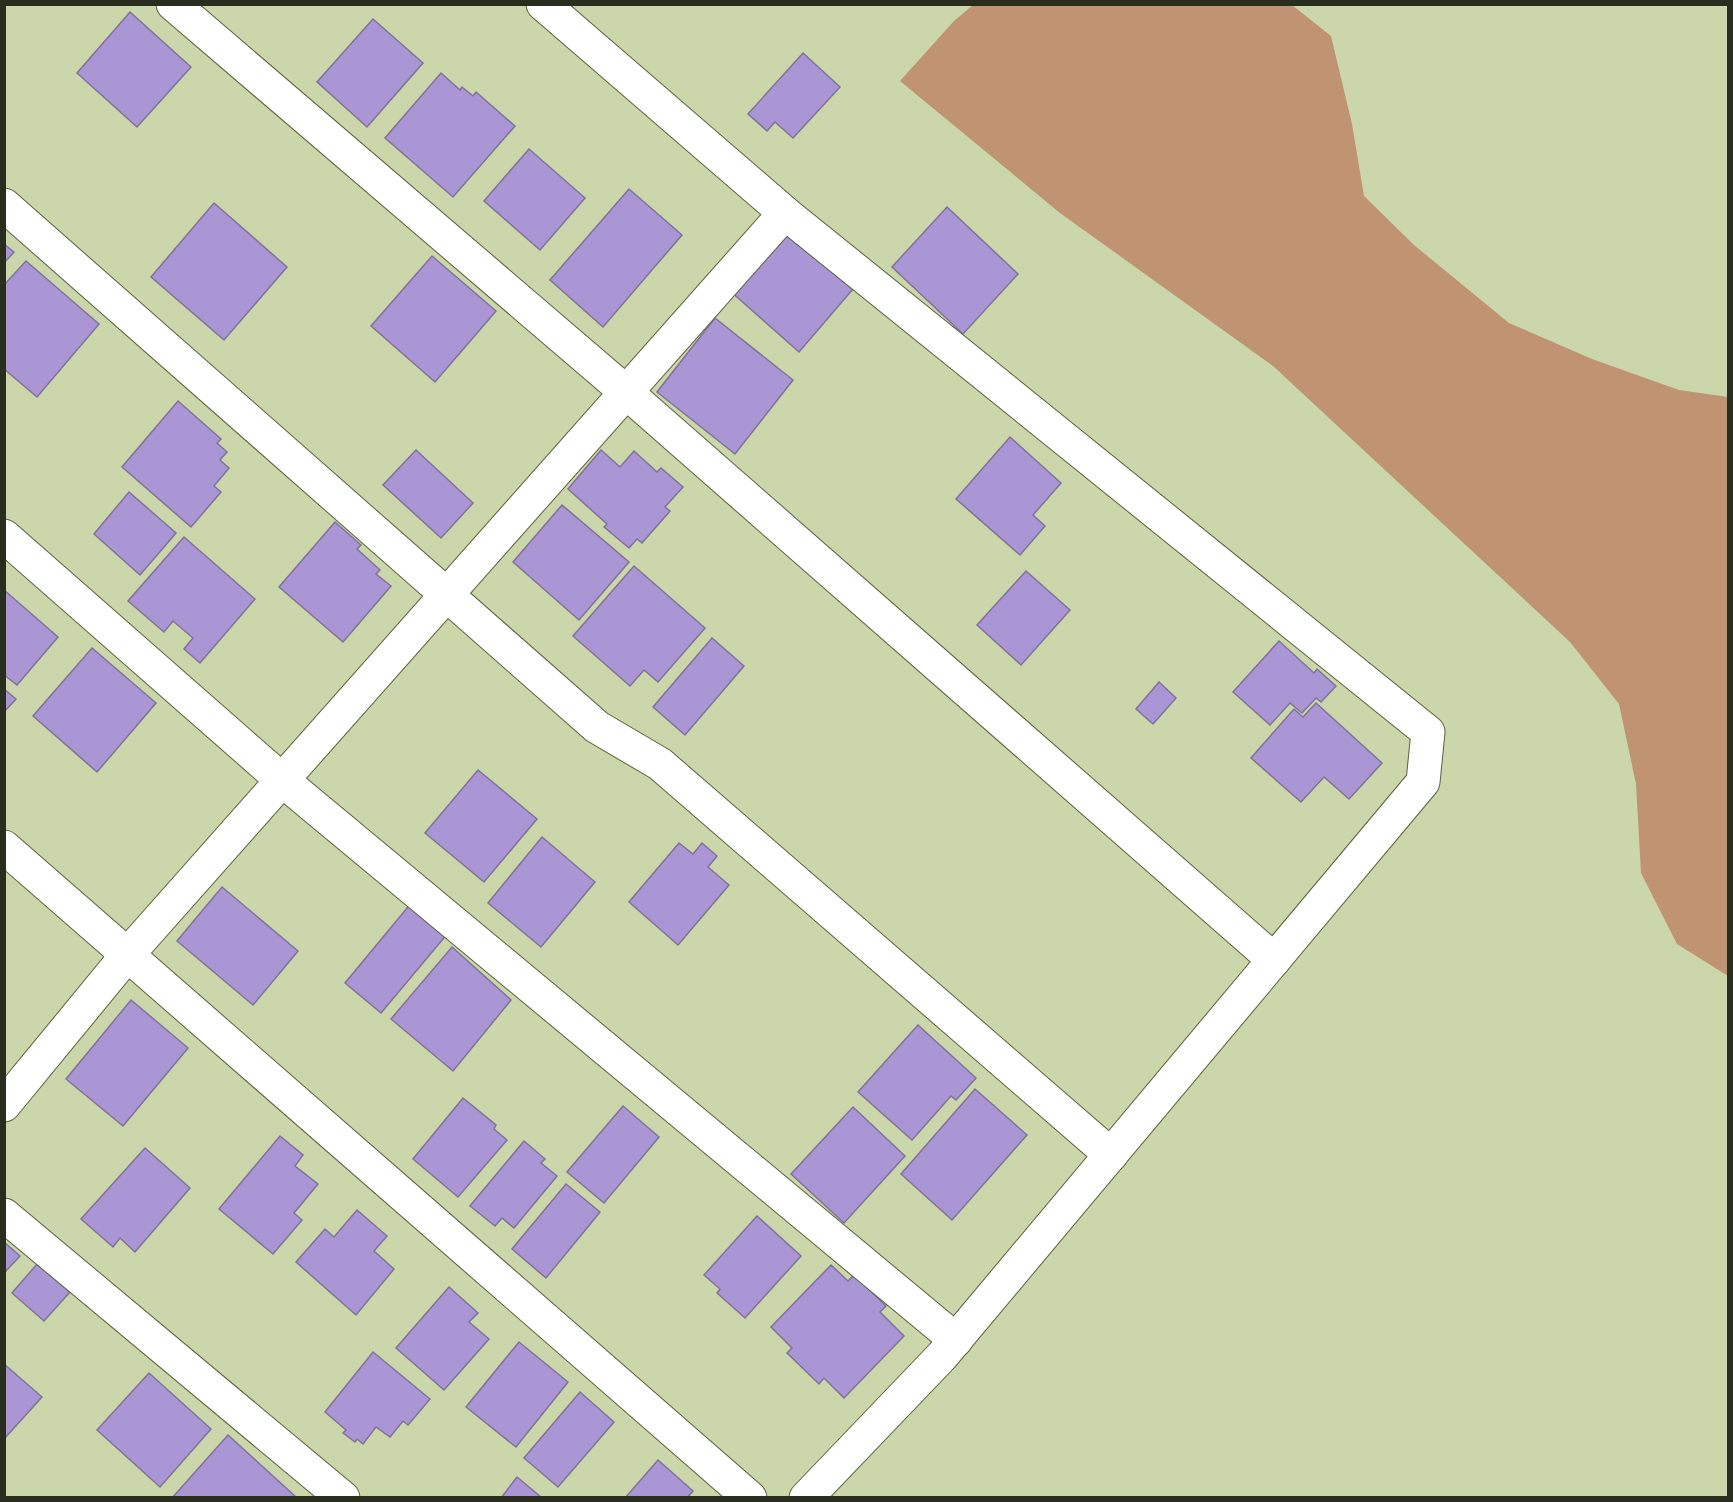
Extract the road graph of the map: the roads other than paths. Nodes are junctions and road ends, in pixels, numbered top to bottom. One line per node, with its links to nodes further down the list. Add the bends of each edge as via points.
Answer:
1 (173, 4): 5 (street)
2 (543, 4): 4 (street)
3 (4, 205): 7 (street)
4 (785, 213): 5 (street); 11 (street, via 1428,732 1423,782)
5 (626, 392): 7 (street); 11 (street)
6 (4, 536): 8 (street)
7 (446, 596): 8 (street); 13 (street, via 597,727 660,764)
8 (282, 780): 10 (street); 15 (street)
9 (4, 847): 10 (street)
10 (128, 954): 12 (street); 17 (street)
11 (1274, 960): 13 (street)
12 (4, 1105)
13 (1111, 1155): 15 (street)
14 (4, 1215): 16 (street)
15 (956, 1340): 18 (street)
16 (343, 1497)
17 (750, 1497)
18 (806, 1497)

